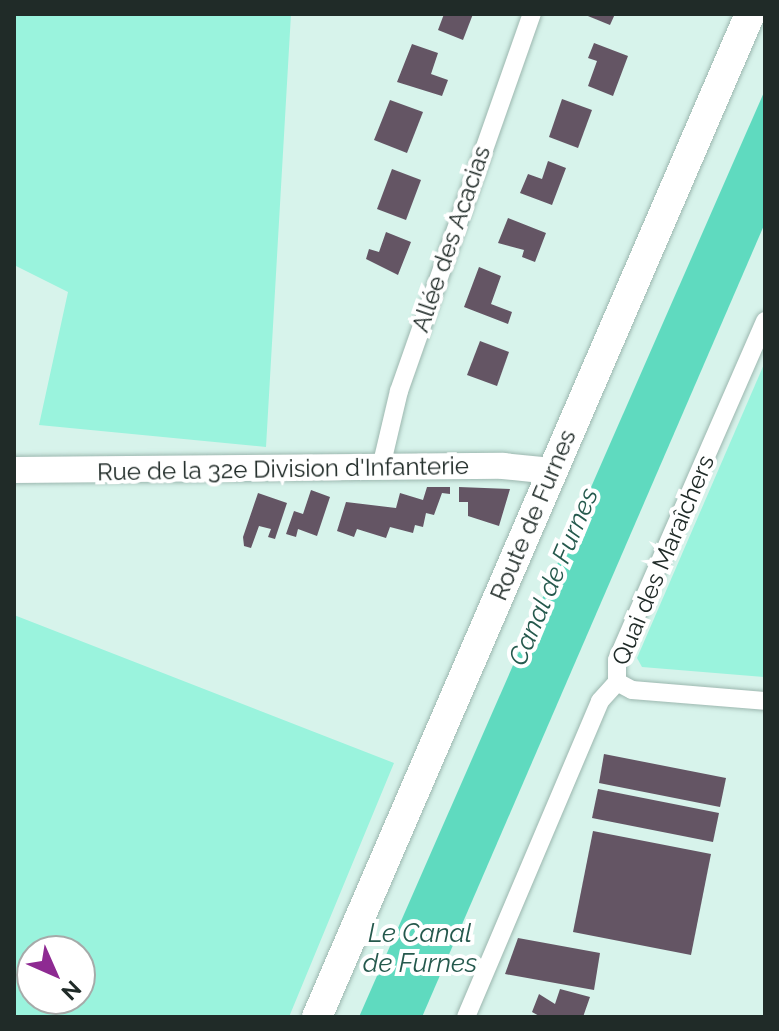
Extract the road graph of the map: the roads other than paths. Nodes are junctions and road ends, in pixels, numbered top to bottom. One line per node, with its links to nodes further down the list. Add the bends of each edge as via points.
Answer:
1 (532, 14): 4 (street, Allée des Acacias, via 399,391)
2 (750, 14): 6 (main road, Route de Furnes)
3 (765, 321): 7 (street, Quai des Maraîchers, via 617,660)
4 (381, 467): 5 (main road, Rue de la 32e Division d'Infanterie); 6 (main road, Rue de la 32e Division d'Infanterie, via 522,466)
5 (14, 470)
6 (552, 471): 9 (main road, Route de Furnes)
7 (617, 682): 8 (street, via 632,690); 10 (street, Quai des Maraîchers, via 600,701)
8 (765, 701)
9 (317, 1017)
10 (466, 1017)

